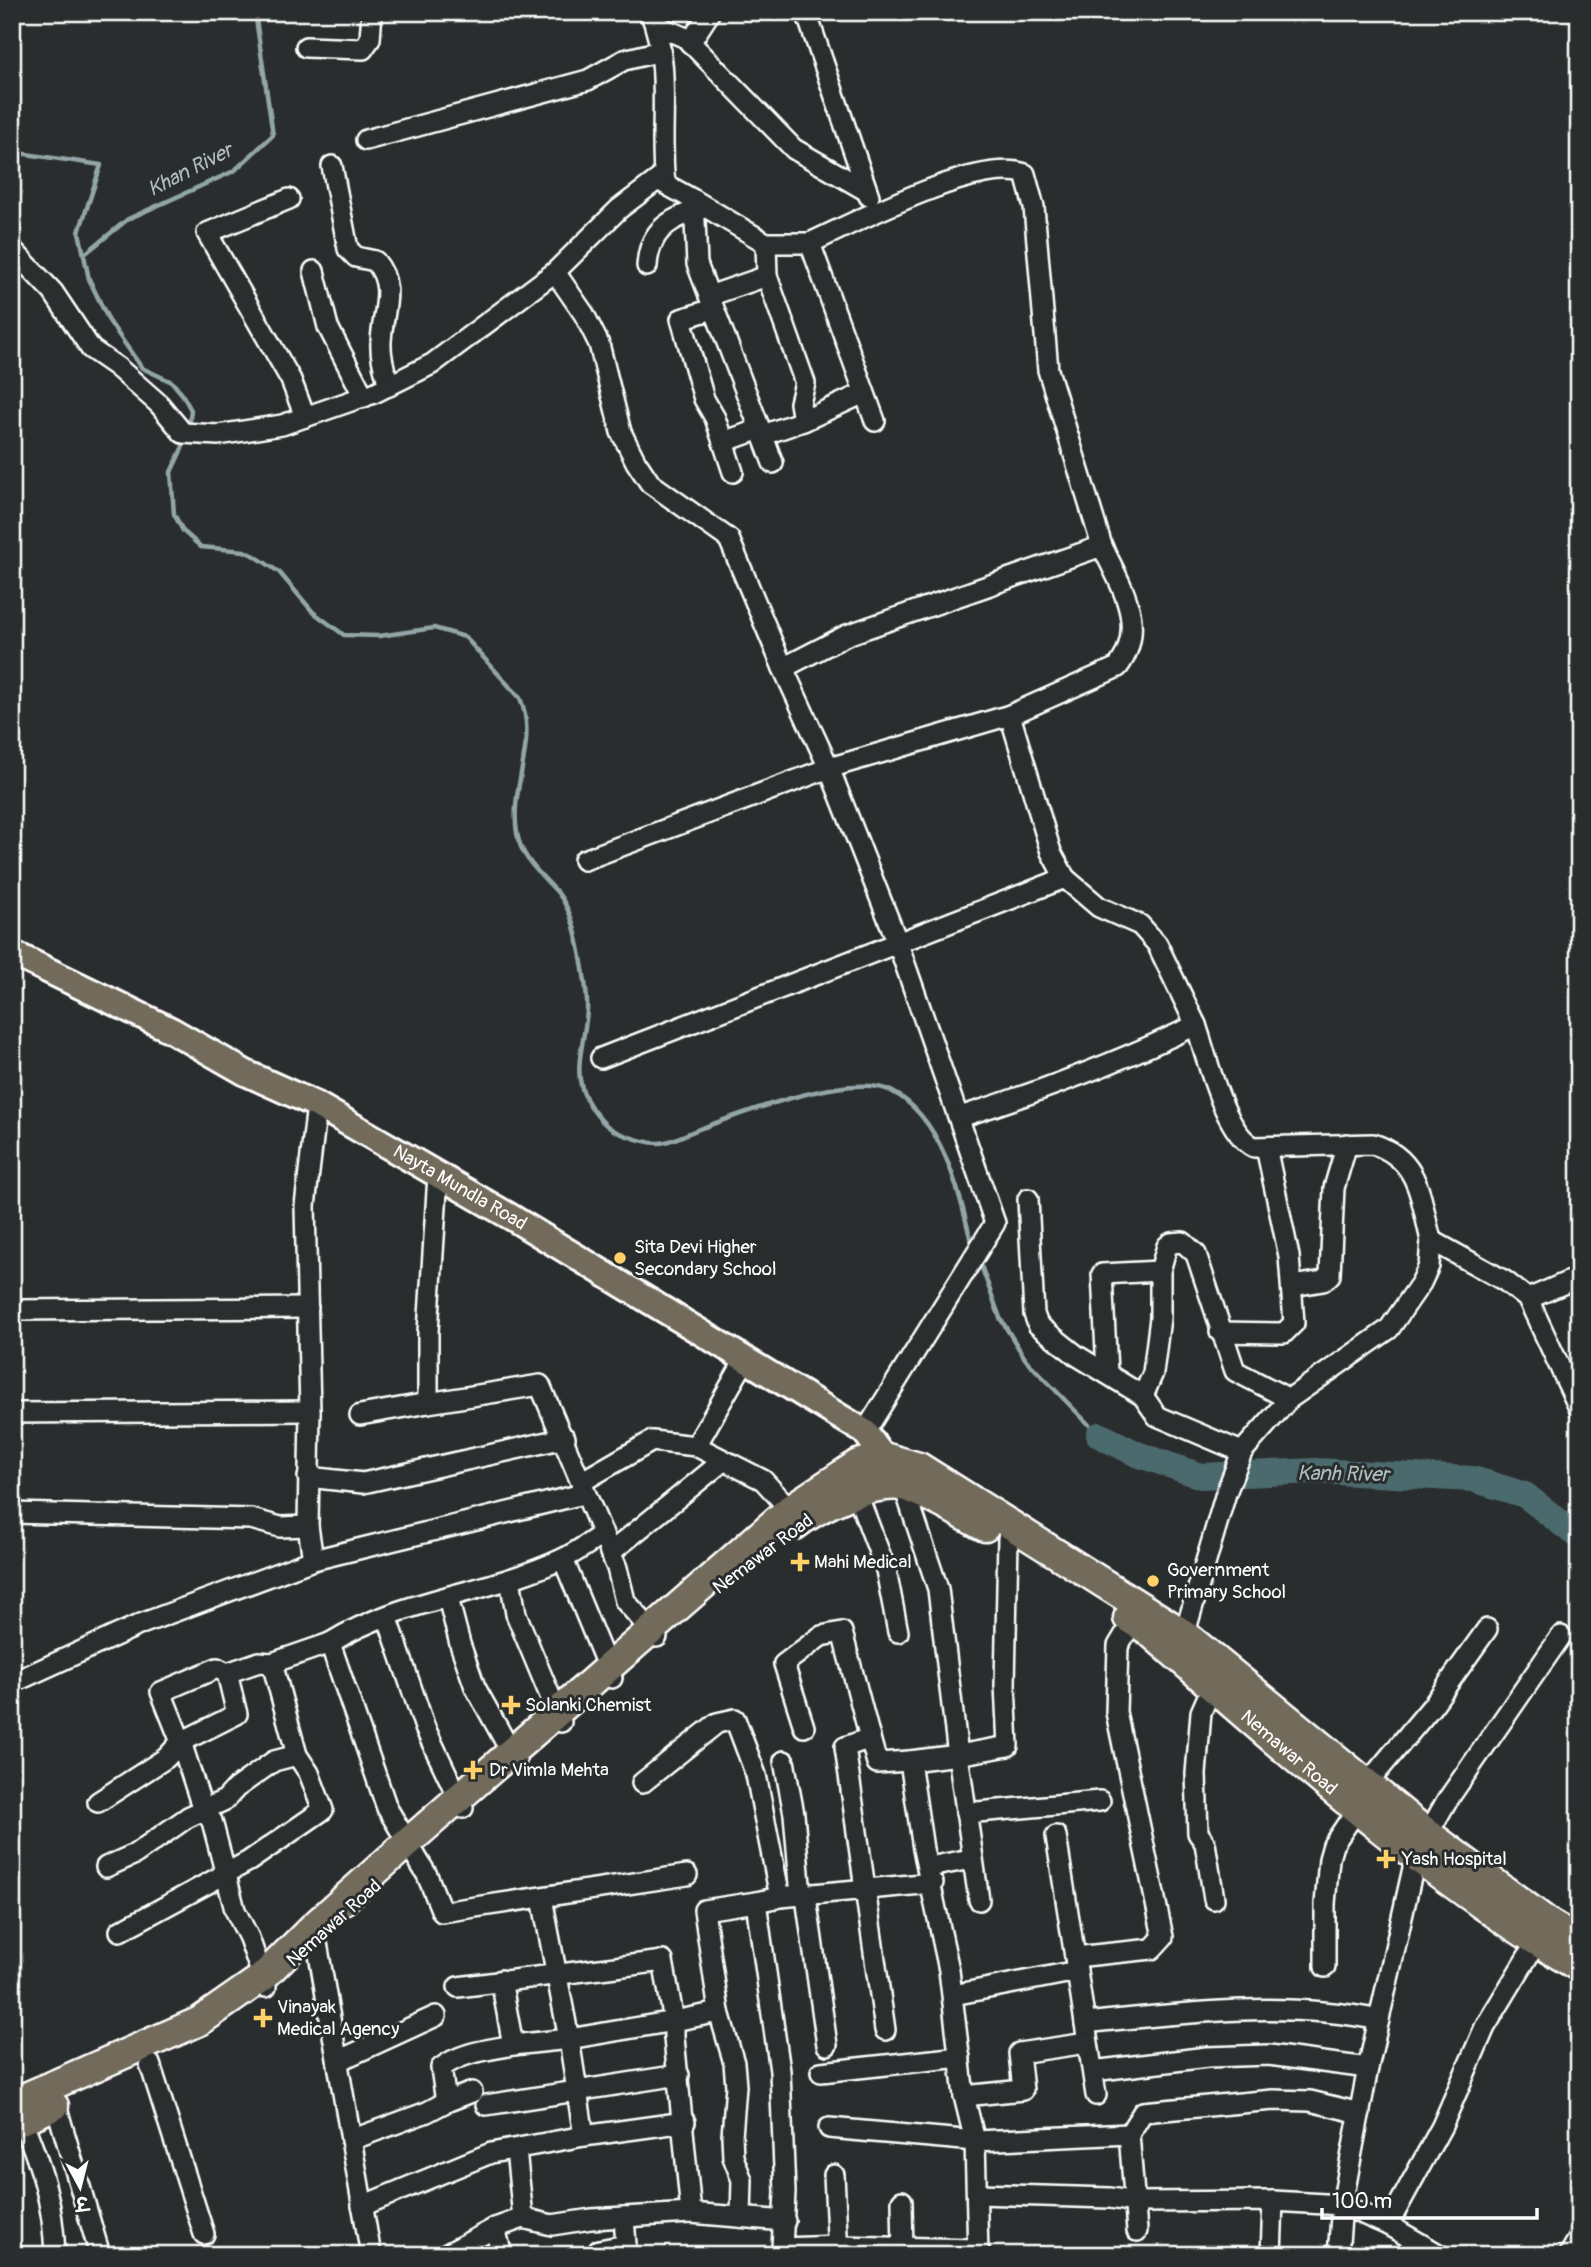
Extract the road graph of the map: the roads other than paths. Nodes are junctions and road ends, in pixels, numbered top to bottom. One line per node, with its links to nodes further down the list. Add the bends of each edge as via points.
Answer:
1 (372, 12): 6 (street, via 369,40 363,49)
2 (710, 12): 5 (street)
3 (806, 12): 11 (street)
4 (653, 19): 5 (street); 7 (street)
5 (690, 43): 11 (street, via 794,149)
6 (306, 47)
7 (661, 51): 8 (street, via 624,60 588,80); 10 (street, via 665,71)
8 (366, 141)
9 (332, 166): 23 (street, via 348,249 356,257 375,261 383,270 388,299 381,342)
10 (664, 175): 13 (street, via 665,184); 20 (street, via 619,209)
11 (867, 191): 14 (street)
12 (289, 199): 26 (street, via 207,233 291,380)
13 (694, 206): 15 (street); 18 (street, via 658,230 648,251); 22 (street, via 697,264)
14 (879, 212): 16 (street); 33 (street, via 948,183 1011,169 1024,174 1034,207 1048,370)
15 (766, 243): 16 (street); 21 (street)
16 (810, 243): 24 (street)
17 (12, 250): 26 (street, via 53,292 92,349 188,433 218,435)
18 (648, 266)
19 (314, 271): 25 (street, via 328,327)
20 (555, 272): 23 (street, via 432,364); 34 (street, via 599,344 621,432 636,462 650,483 729,539)
21 (767, 275): 22 (street); 27 (street, via 805,383 800,403)
22 (711, 302): 29 (street); 30 (street, via 681,319)
23 (389, 386): 25 (street)
24 (864, 393): 27 (street); 28 (street)
25 (364, 397): 26 (street)
26 (305, 417)
27 (803, 421): 29 (street)
28 (875, 421)
29 (761, 432): 30 (street); 31 (street)
30 (723, 442): 32 (street)
31 (773, 463)
32 (733, 472)
33 (1102, 546): 34 (street, via 847,635); 35 (street, via 1131,610 1129,652 1118,667)
34 (783, 668): 36 (street)
35 (1010, 715): 36 (street); 38 (street, via 1051,852)
36 (830, 768): 37 (street); 39 (street)
37 (584, 860)
38 (1065, 878): 39 (street); 41 (street, via 1099,907 1139,925 1157,944)
39 (897, 941): 42 (street); 44 (street)
40 (12, 953): 43 (main road, Nayta Mundla Road, via 171,1030 246,1073)
41 (1196, 1025): 44 (street, via 1129,1058); 46 (street, via 1232,1126 1242,1142)
42 (601, 1058)
43 (317, 1104): 47 (main road, Nayta Mundla Road); 54 (street, via 305,1206)
44 (960, 1117): 66 (street, via 995,1223)
45 (1347, 1144): 46 (street); 49 (street, via 1389,1149 1408,1164); 52 (street, via 1334,1188 1330,1275 1323,1281)
46 (1266, 1147): 52 (street)
47 (438, 1175): 57 (main road, Nayta Mundla Road); 61 (street, via 428,1332)
48 (1028, 1199): 58 (street, via 1038,1325)
49 (1430, 1254): 53 (street); 60 (street, via 1421,1283 1389,1329)
50 (1160, 1270): 56 (street, via 1167,1246 1191,1245); 58 (street, via 1102,1274); 59 (street, via 1153,1373)
51 (1579, 1277): 53 (street)
52 (1293, 1286): 56 (street, via 1291,1330)
53 (1522, 1294): 62 (street)
54 (308, 1308): 55 (street); 63 (street)
55 (12, 1310)
56 (1220, 1332): 60 (street, via 1235,1371)
57 (745, 1360): 66 (main road, Nayta Mundla Road); 68 (street)
58 (1107, 1372): 59 (street)
59 (1143, 1396): 69 (street, via 1157,1416)
60 (1289, 1399): 69 (street)
61 (429, 1403): 65 (street); 67 (street, via 540,1385)
62 (1579, 1408)
63 (310, 1411): 64 (street); 72 (street)
64 (12, 1413)
65 (360, 1415)
66 (865, 1432): 70 (main road, Nayta Mundla Road)
67 (565, 1438): 72 (street, via 363,1483); 74 (street)
68 (696, 1446): 71 (street); 74 (street, via 652,1441)
69 (1242, 1452): 93 (street)
70 (884, 1457): 73 (main road, Nayta Mundla Road); 77 (highway, Nemawar Road, via 858,1464); 93 (highway, via 919,1467)
71 (723, 1461): 77 (street, via 763,1480); 81 (street)
72 (308, 1477): 78 (street)
73 (904, 1486): 75 (highway, Nemawar Road, via 882,1486); 80 (highway, Nemawar Road); 104 (street, via 938,1589)
74 (582, 1488): 79 (street); 83 (street)
75 (857, 1494): 77 (highway, Nemawar Road); 89 (street, via 886,1570)
76 (12, 1513): 78 (street, via 251,1519 280,1527)
77 (795, 1515): 90 (highway, Nemawar Road)
78 (308, 1526): 83 (street)
79 (603, 1534): 81 (street); 82 (street)
80 (1007, 1538): 87 (highway, Nemawar Road); 104 (street, via 1008,1746)
81 (610, 1553): 90 (street, via 625,1601)
82 (563, 1559): 84 (street); 96 (street)
83 (313, 1560): 97 (street, via 141,1624)
84 (510, 1579): 85 (street); 99 (street, via 516,1614)
85 (449, 1598): 86 (street); 105 (street, via 475,1687)
86 (387, 1616): 92 (street, via 360,1624); 112 (street, via 425,1728)
87 (1133, 1621): 93 (highway, Nemawar Road); 135 (street, via 1118,1646 1116,1712 1163,1937 1152,1949)
88 (1487, 1629): 109 (street, via 1433,1705)
89 (898, 1632)
90 (655, 1634): 96 (highway, Nemawar Road)
91 (1561, 1636): 117 (street)
92 (330, 1643): 94 (street); 118 (street, via 387,1808)
93 (1181, 1645): 98 (highway, Nemawar Road); 109 (highway)
94 (272, 1663): 95 (street, via 259,1662); 103 (street)
95 (227, 1673): 102 (street, via 237,1714); 102 (street, via 217,1668 161,1692)
96 (610, 1673): 99 (highway, Nemawar Road)
97 (12, 1683)
98 (1212, 1687): 114 (highway, Nemawar Road); 128 (street, via 1201,1712 1196,1774 1198,1833 1205,1843)
99 (560, 1719): 105 (highway, Nemawar Road)
100 (804, 1727): 101 (street, via 783,1664 821,1636 842,1632)
101 (870, 1738): 107 (street, via 877,1763); 124 (street, via 845,1746)
102 (181, 1742): 111 (street, via 166,1758); 113 (street)
103 (297, 1755): 113 (street, via 274,1761 225,1800); 121 (street, via 323,1810 249,1861)
104 (958, 1755): 107 (street); 115 (street)
105 (514, 1757): 112 (highway, Nemawar Road)
106 (784, 1760): 125 (street)
107 (910, 1761): 123 (street)
108 (642, 1783): 126 (street, via 717,1723 736,1719 756,1775)
109 (1367, 1784): 114 (street); 117 (highway)
110 (1100, 1801): 115 (street)
111 (98, 1802)
112 (461, 1804): 118 (highway, Nemawar Road)
113 (203, 1810): 120 (street); 121 (street, via 212,1821)
114 (1356, 1811): 117 (highway, Nemawar Road); 136 (street, via 1329,1859)
115 (965, 1813): 119 (street)
116 (1056, 1836): 135 (street)
117 (1422, 1844): 132 (highway, Nemawar Road, via 1452,1885); 145 (street)
118 (409, 1848): 127 (street, via 427,1875 442,1912); 133 (highway, Nemawar Road); 140 (highway, Nemawar Road, via 313,1927)
119 (971, 1859): 123 (street); 129 (street)
120 (106, 1867)
121 (226, 1871): 131 (street); 140 (street, via 235,1910)
122 (687, 1875): 127 (street)
123 (931, 1875): 124 (street); 142 (street)
124 (866, 1891): 125 (street); 148 (street)
125 (803, 1896): 126 (street); 152 (street)
126 (779, 1897): 130 (street)
127 (542, 1898): 138 (street)
128 (1214, 1899)
129 (979, 1900)
130 (756, 1902): 143 (street, via 704,1910); 185 (street, via 779,2071)
131 (120, 1931)
132 (1542, 1933): 134 (highway); 137 (highway, Nemawar Road); 186 (street, via 1485,2027 1442,2126)
133 (316, 1937): 140 (highway, Nemawar Road); 154 (street)
134 (1579, 1941)
135 (1076, 1964): 142 (street); 147 (street)
136 (1325, 1967)
137 (1579, 1967)
138 (556, 1975): 139 (street); 146 (street, via 663,1961); 149 (street)
139 (501, 1980): 141 (street); 151 (street)
140 (265, 1983): 155 (highway, Nemawar Road); 166 (highway, Nemawar Road)
141 (458, 1987)
142 (953, 1995): 153 (street)
143 (719, 2012): 146 (street); 183 (street, via 734,2063 732,2136 733,2157 742,2180)
144 (436, 2016): 154 (street)
145 (1379, 2020): 147 (street, via 1347,2013 1203,2011); 156 (street)
146 (674, 2021): 149 (street); 159 (street)
147 (1085, 2023): 150 (street)
148 (885, 2030)
149 (569, 2039): 151 (street); 160 (street)
150 (1087, 2043): 157 (street); 162 (street, via 1019,2053 1023,2090)
151 (513, 2045): 163 (street, via 466,2054 441,2068)
152 (827, 2045)
153 (960, 2057): 158 (street); 162 (street)
154 (338, 2061): 171 (street)
155 (150, 2064): 164 (highway, Nemawar Road); 189 (street)
156 (1368, 2068): 157 (street, via 1269,2055 1208,2057); 165 (street)
157 (1093, 2071): 161 (street)
158 (821, 2072)
159 (680, 2075): 160 (street); 167 (street)
160 (577, 2089): 163 (street); 170 (street)
161 (1096, 2095)
162 (964, 2096): 172 (street)
163 (446, 2102): 171 (street)
164 (56, 2105): 166 (highway, Nemawar Road); 195 (street)
165 (1360, 2113): 169 (street, via 1310,2101 1246,2102 1143,2112); 179 (street)
166 (16, 2116): 194 (street, via 43,2171 52,2207)
167 (685, 2122): 170 (street); 181 (street)
168 (829, 2128): 172 (street)
169 (1129, 2134): 172 (street); 178 (street)
170 (584, 2136): 173 (street)
171 (351, 2140): 180 (street)
172 (975, 2141): 175 (street)
173 (516, 2150): 180 (street, via 491,2153); 184 (street)
174 (835, 2175): 191 (street)
175 (978, 2194): 178 (street); 193 (street)
176 (902, 2201): 192 (street)
177 (1273, 2201): 178 (street); 179 (street); 200 (street)
178 (1136, 2202): 188 (street)
179 (1342, 2204): 186 (street); 201 (street)
180 (362, 2206): 196 (street)
181 (691, 2213): 182 (street); 183 (street)
182 (624, 2217): 184 (street, via 552,2225); 199 (street, via 626,2245 599,2250)
183 (741, 2217): 185 (street)
184 (523, 2218): 187 (street)
185 (785, 2221): 191 (street, via 782,2248)
186 (1388, 2225): 202 (street)
187 (495, 2228): 197 (street); 198 (street)
188 (1137, 2231)
189 (204, 2234)
190 (1579, 2238): 203 (street)
191 (838, 2250): 192 (street)
192 (903, 2251): 193 (street)
193 (979, 2253)
194 (55, 2255)
195 (100, 2255)
196 (371, 2255)
197 (444, 2255)
198 (502, 2255)
199 (599, 2255)
200 (1271, 2255)
201 (1338, 2255)
202 (1440, 2255)
203 (1569, 2255)

